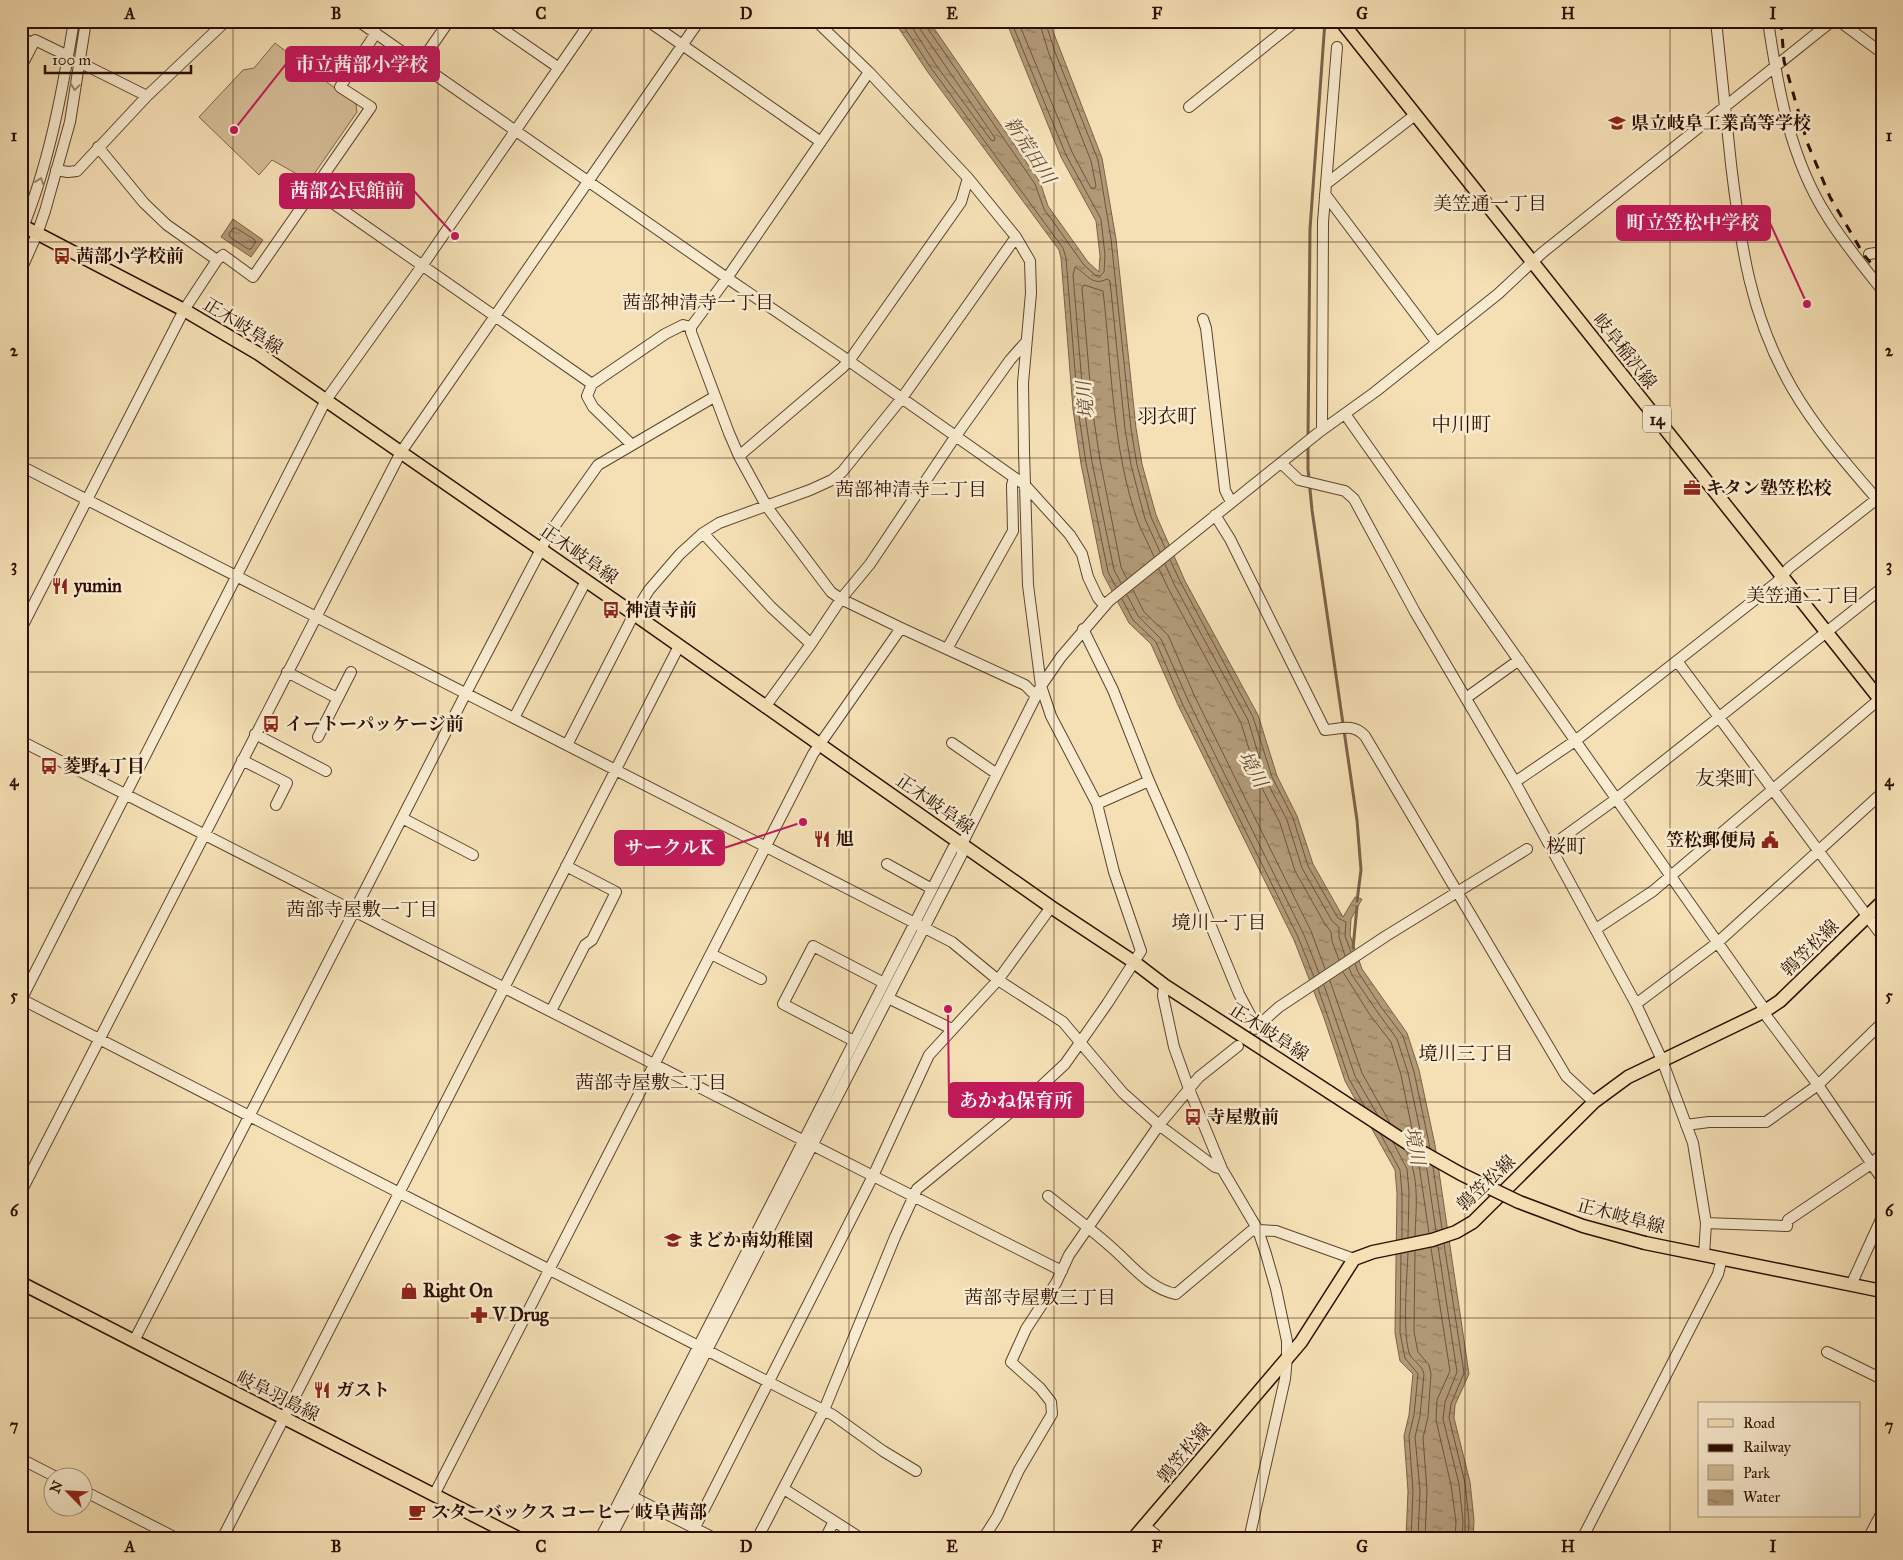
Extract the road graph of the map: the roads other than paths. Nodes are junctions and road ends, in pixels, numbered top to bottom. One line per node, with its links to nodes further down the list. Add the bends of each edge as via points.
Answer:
1 (74, 21): 23 (street)
2 (86, 21): 24 (street)
3 (226, 21): 30 (street)
4 (358, 21): 17 (street)
5 (449, 21): 25 (street)
6 (491, 21): 27 (street)
7 (591, 21): 27 (street)
8 (648, 21): 20 (street)
9 (699, 21): 20 (street)
10 (816, 21): 29 (street)
11 (1296, 21): 31 (street)
12 (1342, 21): 33 (main road, 岐阜稲沢線 / 14)
13 (1716, 21): 32 (street)
14 (1768, 21): 28 (street)
15 (1832, 21): 28 (street)
16 (1839, 21): 22 (street)
17 (376, 33): 25 (street); 41 (street, via 340,87 371,107)
18 (21, 37): 19 (street)
19 (33, 44): 23 (street, via 35,40); 26 (street)
20 (682, 45): 35 (street); 39 (street)
21 (1337, 47): 40 (street)
22 (1882, 53)
23 (68, 56): 42 (street, one-way to 23, via 46,162)
24 (79, 62): 30 (street); 37 (street, one-way to 37, via 70,122)
25 (420, 62): 34 (street)
26 (21, 67)
27 (559, 68): 34 (street)
28 (1775, 68): 32 (street); 52 (street, via 1783,112 1819,203)
29 (869, 72): 35 (street); 38 (street)
30 (147, 96): 36 (street)
31 (1189, 106)
32 (1725, 108): 48 (street); 77 (street, via 1746,273 1762,324 1792,389 1824,437)
33 (1415, 115): 40 (street); 48 (main road, 岐阜稲沢線 / 14)
34 (515, 130): 39 (street); 49 (street)
35 (821, 142): 51 (street)
36 (98, 147): 37 (street, via 78,170); 47 (street, via 144,203 167,225)
37 (56, 170): 43 (street)
38 (968, 178): 44 (street); 59 (street, via 961,202)
39 (589, 182): 51 (street); 54 (street)
40 (1325, 189): 58 (street); 67 (street)
41 (314, 190): 47 (street, via 254,277 223,255); 49 (street)
42 (22, 228): 43 (main road, 正木岐阜線)
43 (37, 234): 50 (street); 53 (main road, 正木岐阜線)
44 (1016, 237): 57 (street, via 1030,261 1032,278); 64 (street)
45 (1882, 252): 46 (street)
46 (1869, 254)
47 (218, 260): 53 (street)
48 (1532, 262): 58 (street); 84 (main road, 岐阜稲沢線 / 14)
49 (422, 266): 54 (street); 65 (street)
50 (21, 270)
51 (727, 278): 56 (street); 59 (street)
52 (1882, 290)
53 (184, 310): 65 (main road, 正木岐阜線, via 259,354); 76 (street)
54 (494, 317): 62 (street); 70 (street)
55 (1203, 319): 78 (street, via 1225,490)
56 (691, 327): 62 (street, via 683,325 665,334); 63 (street)
57 (1025, 343): 60 (street); 61 (street)
58 (1437, 343): 66 (street)
59 (849, 360): 64 (street); 71 (street)
60 (1010, 360): 61 (street); 68 (street)
61 (1022, 383): 75 (street)
62 (592, 384): 69 (street, via 587,396 593,407)
63 (714, 397): 69 (street); 71 (street)
64 (902, 398): 68 (street); 79 (street, via 842,472 832,480)
65 (326, 400): 70 (main road, 正木岐阜線); 83 (street)
66 (1345, 414): 67 (street); 98 (street)
67 (1320, 431): 72 (street)
68 (955, 437): 74 (street); 87 (street, via 870,564)
69 (632, 446): 82 (street, via 598,466)
70 (401, 452): 82 (main road, 正木岐阜線); 90 (street)
71 (739, 456): 79 (street)
72 (1281, 463): 78 (street); 105 (street, via 1299,480 1345,492 1354,499)
73 (21, 466): 76 (street)
74 (1014, 478): 75 (street); 97 (street, via 1013,531)
75 (1025, 486): 88 (street, via 1070,535 1082,554 1098,598); 102 (street, via 1028,586)
76 (88, 500): 83 (street); 92 (street)
77 (1880, 500): 84 (street)
78 (1231, 502): 80 (street)
79 (766, 507): 81 (street, via 719,524); 87 (street, via 831,592)
80 (1215, 516): 88 (street); 141 (street, via 1325,730 1359,729 1365,736)
81 (703, 534): 89 (street, via 680,554 649,590); 95 (street, via 771,607)
82 (540, 549): 85 (main road, 正木岐阜線); 103 (street)
83 (237, 575): 90 (street); 125 (street)
84 (1782, 576): 94 (main road, 岐阜稲沢線 / 14); 99 (street)
85 (586, 581): 89 (main road, 正木岐阜線); 108 (street)
86 (1882, 588): 94 (street)
87 (841, 599): 91 (street); 95 (street)
88 (1107, 603): 93 (street)
89 (634, 614): 96 (main road, 正木岐阜線); 116 (street)
90 (316, 616): 100 (street); 103 (street)
91 (901, 628): 97 (street); 115 (street)
92 (21, 629)
93 (1083, 629): 102 (street); 121 (street, via 1113,690)
94 (1826, 632): 106 (main road, 岐阜稲沢線 / 14); 109 (street)
95 (811, 644): 107 (street)
96 (679, 646): 107 (main road, 正木岐阜線); 118 (street)
97 (947, 649): 102 (street)
98 (1519, 660): 105 (street); 113 (street)
99 (1676, 662): 109 (street); 113 (street)
100 (287, 672): 104 (street); 110 (street)
101 (351, 672): 104 (street)
102 (1039, 691): 120 (street); 127 (street)
103 (466, 693): 108 (street); 129 (street)
104 (337, 698): 111 (street)
105 (1466, 698): 122 (street)
106 (1881, 699): 123 (street)
107 (765, 707): 115 (main road, 正木岐阜線)
108 (514, 718): 116 (street)
109 (1719, 718): 123 (street); 126 (street)
110 (255, 734): 117 (street); 119 (street)
111 (318, 737)
112 (21, 741): 125 (street)
113 (1575, 741): 122 (street); 126 (street)
114 (952, 743): 120 (street)
115 (819, 744): 131 (main road, 正木岐阜線); 132 (street)
116 (567, 745): 118 (street)
117 (242, 760): 128 (street, via 287,783); 130 (street)
118 (615, 770): 132 (street); 138 (street)
119 (326, 771)
120 (997, 774): 131 (street)
121 (1149, 781): 127 (street); 141 (street, via 1255,1027 1279,1007)
122 (1515, 782): 133 (street)
123 (1773, 790): 135 (street); 139 (street)
124 (1882, 793): 135 (street)
125 (125, 794): 130 (street); 158 (street)
126 (1616, 799): 133 (street); 139 (street)
127 (1097, 804): 151 (street, via 1114,872 1141,952)
128 (276, 805)
129 (402, 818): 136 (street); 144 (street)
130 (204, 834): 144 (street); 164 (street)
131 (962, 844): 140 (street, via 953,848); 143 (main road, 正木岐阜線); 146 (street, via 962,854)
132 (765, 846): 146 (street); 150 (street)
133 (1551, 846): 147 (street)
134 (1528, 849): 141 (street)
135 (1818, 850): 145 (street); 149 (street)
136 (473, 854)
137 (887, 864): 140 (street)
138 (566, 866): 156 (street); 161 (street, via 616,892)
139 (1670, 876): 147 (street); 149 (street)
140 (932, 889): 146 (street)
141 (1458, 892): 172 (street, via 1566,1076)
142 (1882, 902): 145 (main road, 鶉笠松線)
143 (1050, 907): 151 (main road, 正木岐阜線); 153 (street)
144 (354, 911): 156 (street); 173 (street)
145 (1868, 916): 148 (street); 160 (main road, 鶉笠松線, via 1780,1001)
146 (920, 925): 153 (street, via 952,942); 154 (street); 157 (street)
147 (1596, 929): 159 (street)
148 (1882, 936)
149 (1718, 943): 159 (street); 160 (street)
150 (711, 954): 152 (street); 169 (street)
151 (1134, 962): 155 (main road, 正木岐阜線); 166 (street)
152 (761, 979)
153 (998, 980): 163 (street); 166 (street, via 1063,1022)
154 (884, 983): 165 (street); 165 (street, via 813,946 787,996 783,1004)
155 (1164, 984): 171 (street, via 1163,996 1174,1047); 190 (main road, 正木岐阜線, bridge, via 1415,1148 1461,1174 1519,1202 1583,1226 1645,1243)
156 (504, 988): 161 (street); 183 (street)
157 (888, 998): 163 (street); 176 (street)
158 (21, 999): 164 (street)
159 (1636, 1004): 168 (street)
160 (1765, 1011): 168 (main road, 鶉笠松線); 170 (street)
161 (551, 1012): 169 (street)
162 (1882, 1023): 170 (street)
163 (952, 1030): 180 (street, via 930,1054)
164 (98, 1039): 173 (street); 182 (street)
165 (854, 1041): 176 (street)
166 (1080, 1041): 174 (street, via 1123,1093); 184 (street, via 1064,1064 1035,1092 917,1188)
167 (1238, 1046): 171 (street, via 1199,1077)
168 (1662, 1060): 172 (main road, 鶉笠松線, via 1628,1077); 175 (street)
169 (654, 1064): 176 (street); 193 (street)
170 (1818, 1084): 175 (street, via 1766,1122); 178 (street)
171 (1189, 1090): 174 (street); 179 (street)
172 (1594, 1102): 192 (main road, 鶉笠松線, via 1473,1222 1432,1240 1373,1252)
173 (249, 1116): 183 (street); 198 (street)
174 (1159, 1125): 179 (street, via 1215,1168); 188 (street)
175 (1686, 1125): 187 (street, via 1695,1151)
176 (808, 1143): 180 (street); 199 (street)
177 (1882, 1154): 178 (street)
178 (1871, 1164): 181 (street); 187 (street, via 1788,1220 1787,1226)
179 (1222, 1169): 189 (street)
180 (873, 1176): 184 (street); 203 (street)
181 (1882, 1179)
182 (21, 1192)
183 (400, 1192): 193 (street); 205 (street)
184 (913, 1196): 194 (street); 204 (street)
185 (1048, 1196): 188 (street)
186 (1882, 1217): 196 (street)
187 (1706, 1223): 190 (street)
188 (1087, 1228): 189 (street, via 1132,1268 1176,1294 1251,1231); 194 (street)
189 (1258, 1230): 192 (street, via 1276,1231); 201 (street, via 1276,1289 1287,1341)
190 (1704, 1254): 191 (main road, 正木岐阜線)
191 (1722, 1258): 196 (main road, 正木岐阜線); 231 (street, via 1718,1274)
192 (1354, 1260): 201 (main road, 鶉笠松線, via 1317,1319)
193 (549, 1269): 199 (street); 212 (street)
194 (1062, 1270): 227 (street, via 1026,1329 1011,1362 1040,1388 1051,1402 1052,1414)
195 (21, 1283): 198 (main road, 岐阜羽島線)
196 (1851, 1285): 197 (main road, 正木岐阜線)
197 (1882, 1291)
198 (134, 1342): 205 (main road, 岐阜羽島線)
199 (703, 1348): 203 (street); 210 (street)
200 (1827, 1352): 202 (street)
201 (1287, 1357): 215 (main road, 鶉笠松線); 230 (street, via 1285,1379)
202 (1882, 1379)
203 (769, 1382): 204 (street); 216 (street)
204 (824, 1410): 208 (street); 209 (street)
205 (283, 1419): 212 (main road, 岐阜羽島線); 218 (street)
206 (21, 1459): 207 (street)
207 (42, 1470)
208 (916, 1471)
209 (784, 1489): 214 (street); 224 (street)
210 (628, 1494): 216 (street); 220 (street); 221 (street)
211 (92, 1495): 217 (street)
212 (434, 1495): 219 (main road, 岐阜羽島線)
213 (1882, 1512): 232 (street)
214 (834, 1521): 225 (street); 226 (street)
215 (1145, 1526): 228 (main road, 鶉笠松線); 229 (street)
216 (694, 1528): 222 (street); 223 (street)
217 (178, 1539)
218 (222, 1539)
219 (520, 1539)
220 (600, 1539)
221 (610, 1539)
222 (689, 1539)
223 (716, 1539)
224 (757, 1539)
225 (825, 1539)
226 (862, 1539)
227 (983, 1539)
228 (1134, 1539)
229 (1160, 1539)
230 (1248, 1539)
231 (1582, 1539)
232 (1868, 1539)

